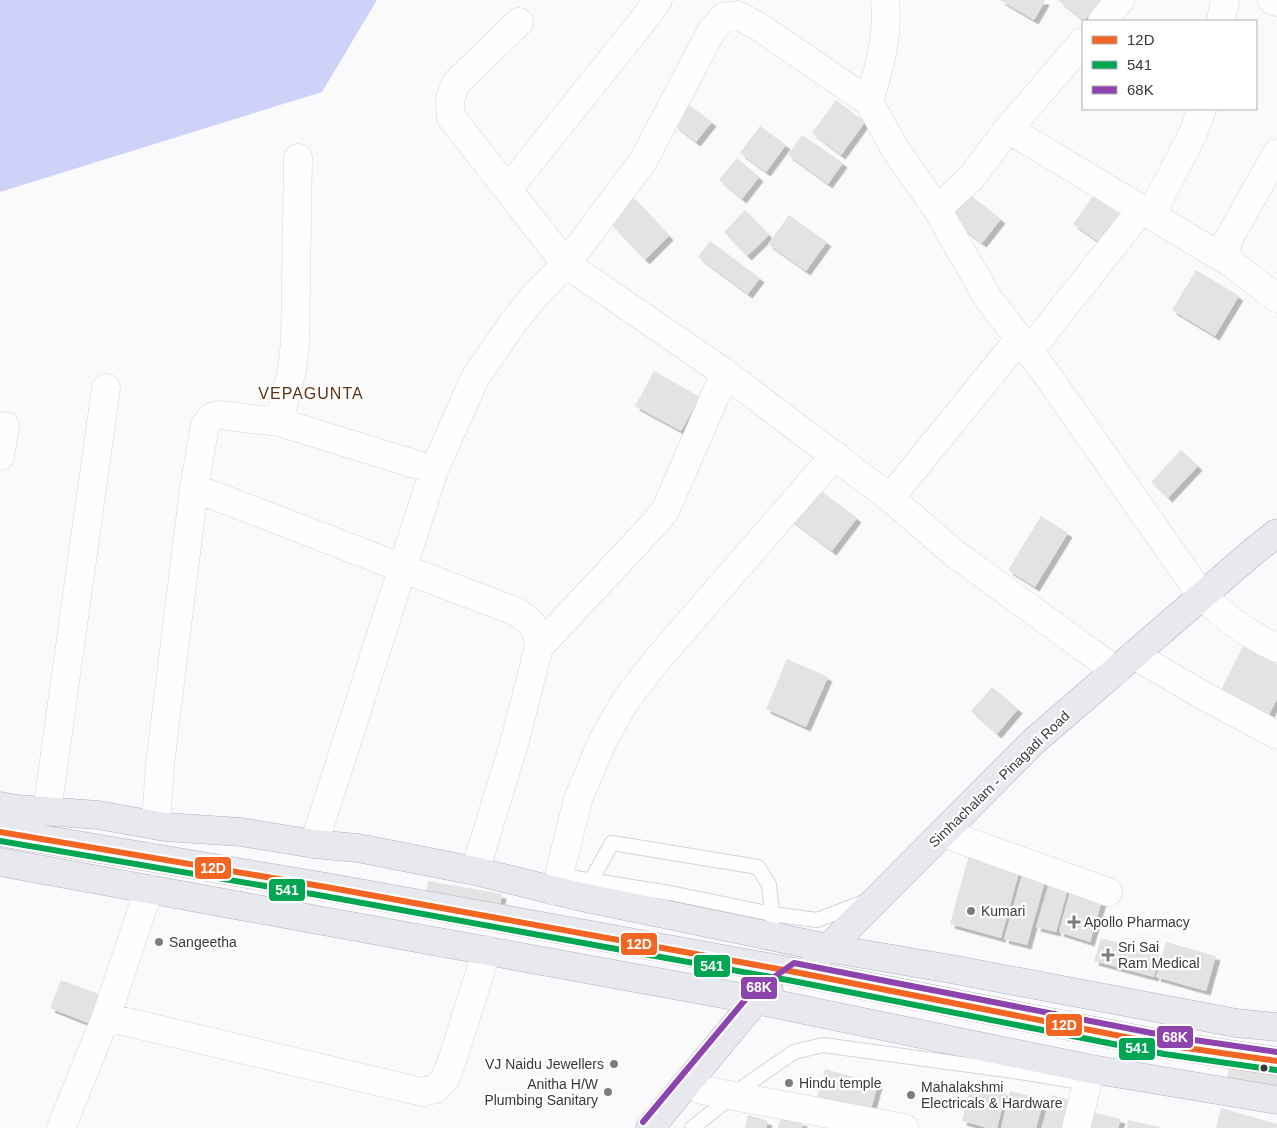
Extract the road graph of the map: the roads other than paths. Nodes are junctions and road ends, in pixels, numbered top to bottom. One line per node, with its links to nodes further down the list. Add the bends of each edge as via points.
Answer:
1 (658, 0): 16 (street)
2 (885, 0): 11 (street, via 884,51)
3 (1120, 0): 7 (street)
4 (1225, 0): 8 (street)
5 (1272, 0): 6 (street)
6 (1277, 2)
7 (1103, 20)
8 (1221, 20)
9 (519, 22): 16 (street, via 456,83 450,99 451,118)
10 (1082, 43): 13 (street)
11 (869, 102): 17 (street, via 895,149); 20 (street, via 761,28 737,15 723,17 711,32 643,162)
12 (1202, 110): 18 (street, via 1193,133)
13 (1008, 129): 17 (street, via 970,178); 18 (street)
14 (1277, 153): 19 (street, via 1228,240 1226,252)
15 (298, 158): 25 (street, via 295,343)
16 (508, 189): 20 (street)
17 (937, 209): 22 (street, via 988,298)
18 (1146, 212): 19 (street); 22 (street)
19 (1231, 263): 21 (street)
20 (566, 264): 23 (street); 29 (street, via 512,324 476,378)
21 (1277, 298)
22 (1025, 344): 31 (street); 34 (street)
23 (725, 373): 27 (street); 35 (street, via 666,509)
24 (106, 388): 40 (street)
25 (279, 422): 29 (street); 30 (street, via 219,414 212,417 205,425)
26 (5, 426): 28 (street)
27 (835, 455): 31 (street); 47 (street, via 626,700 578,799)
28 (0, 456)
29 (434, 470): 33 (street)
30 (194, 488): 33 (street); 41 (street, via 160,764)
31 (890, 498): 37 (street, via 954,553)
32 (1277, 533): 34 (main road, Simhachalam - Pinagadi Road)
33 (402, 569): 35 (street, via 515,611 530,621 538,632); 44 (street)
34 (1202, 596): 36 (street, via 1232,623); 37 (main road, Simhachalam - Pinagadi Road)
35 (539, 647): 46 (street, via 514,744)
36 (1277, 648)
37 (1125, 663): 38 (street, via 1204,696); 43 (main road, Simhachalam - Pinagadi Road, via 1033,742)
38 (1277, 735)
39 (0, 806): 40 (main road)
40 (47, 811): 41 (main road)
41 (156, 824): 44 (main road, via 241,832)
42 (0, 832): 55 (main road)
43 (943, 833): 50 (street); 51 (main road, Simhachalam - Pinagadi Road)
44 (314, 844): 46 (main road, via 358,848)
45 (0, 862): 49 (main road)
46 (475, 871): 47 (main road, via 515,881)
47 (557, 883): 48 (main road)
48 (586, 888): 52 (main road); 52 (lane, via 612,843 758,867 770,885)
49 (149, 889): 54 (main road); 57 (street)
50 (1108, 892)
51 (881, 895): 52 (lane, via 817,920); 53 (main road, Simhachalam - Pinagadi Road)
52 (773, 925): 53 (main road)
53 (828, 948): 55 (main road, Simhachalam - Pinagadi Road); 58 (main road, via 1236,1023)
54 (486, 950): 56 (main road); 57 (street, via 445,1079 435,1089 422,1092)
55 (795, 972): 56 (main road, Simhachalam - Pinagadi Road); 59 (main road, via 1166,1045)
56 (756, 1000): 60 (main road); 65 (main road, Simhachalam - Pinagadi Road)
57 (106, 1017): 64 (street)
58 (1277, 1027)
59 (1277, 1060)
60 (1089, 1076): 62 (lane, via 1027,1073 824,1045 794,1052); 63 (main road); 68 (street)
61 (702, 1090): 62 (street)
62 (732, 1096): 66 (lane); 67 (street)
63 (1277, 1100)
64 (60, 1128)
65 (650, 1128)
66 (692, 1128)
67 (904, 1128)
68 (1076, 1128)

